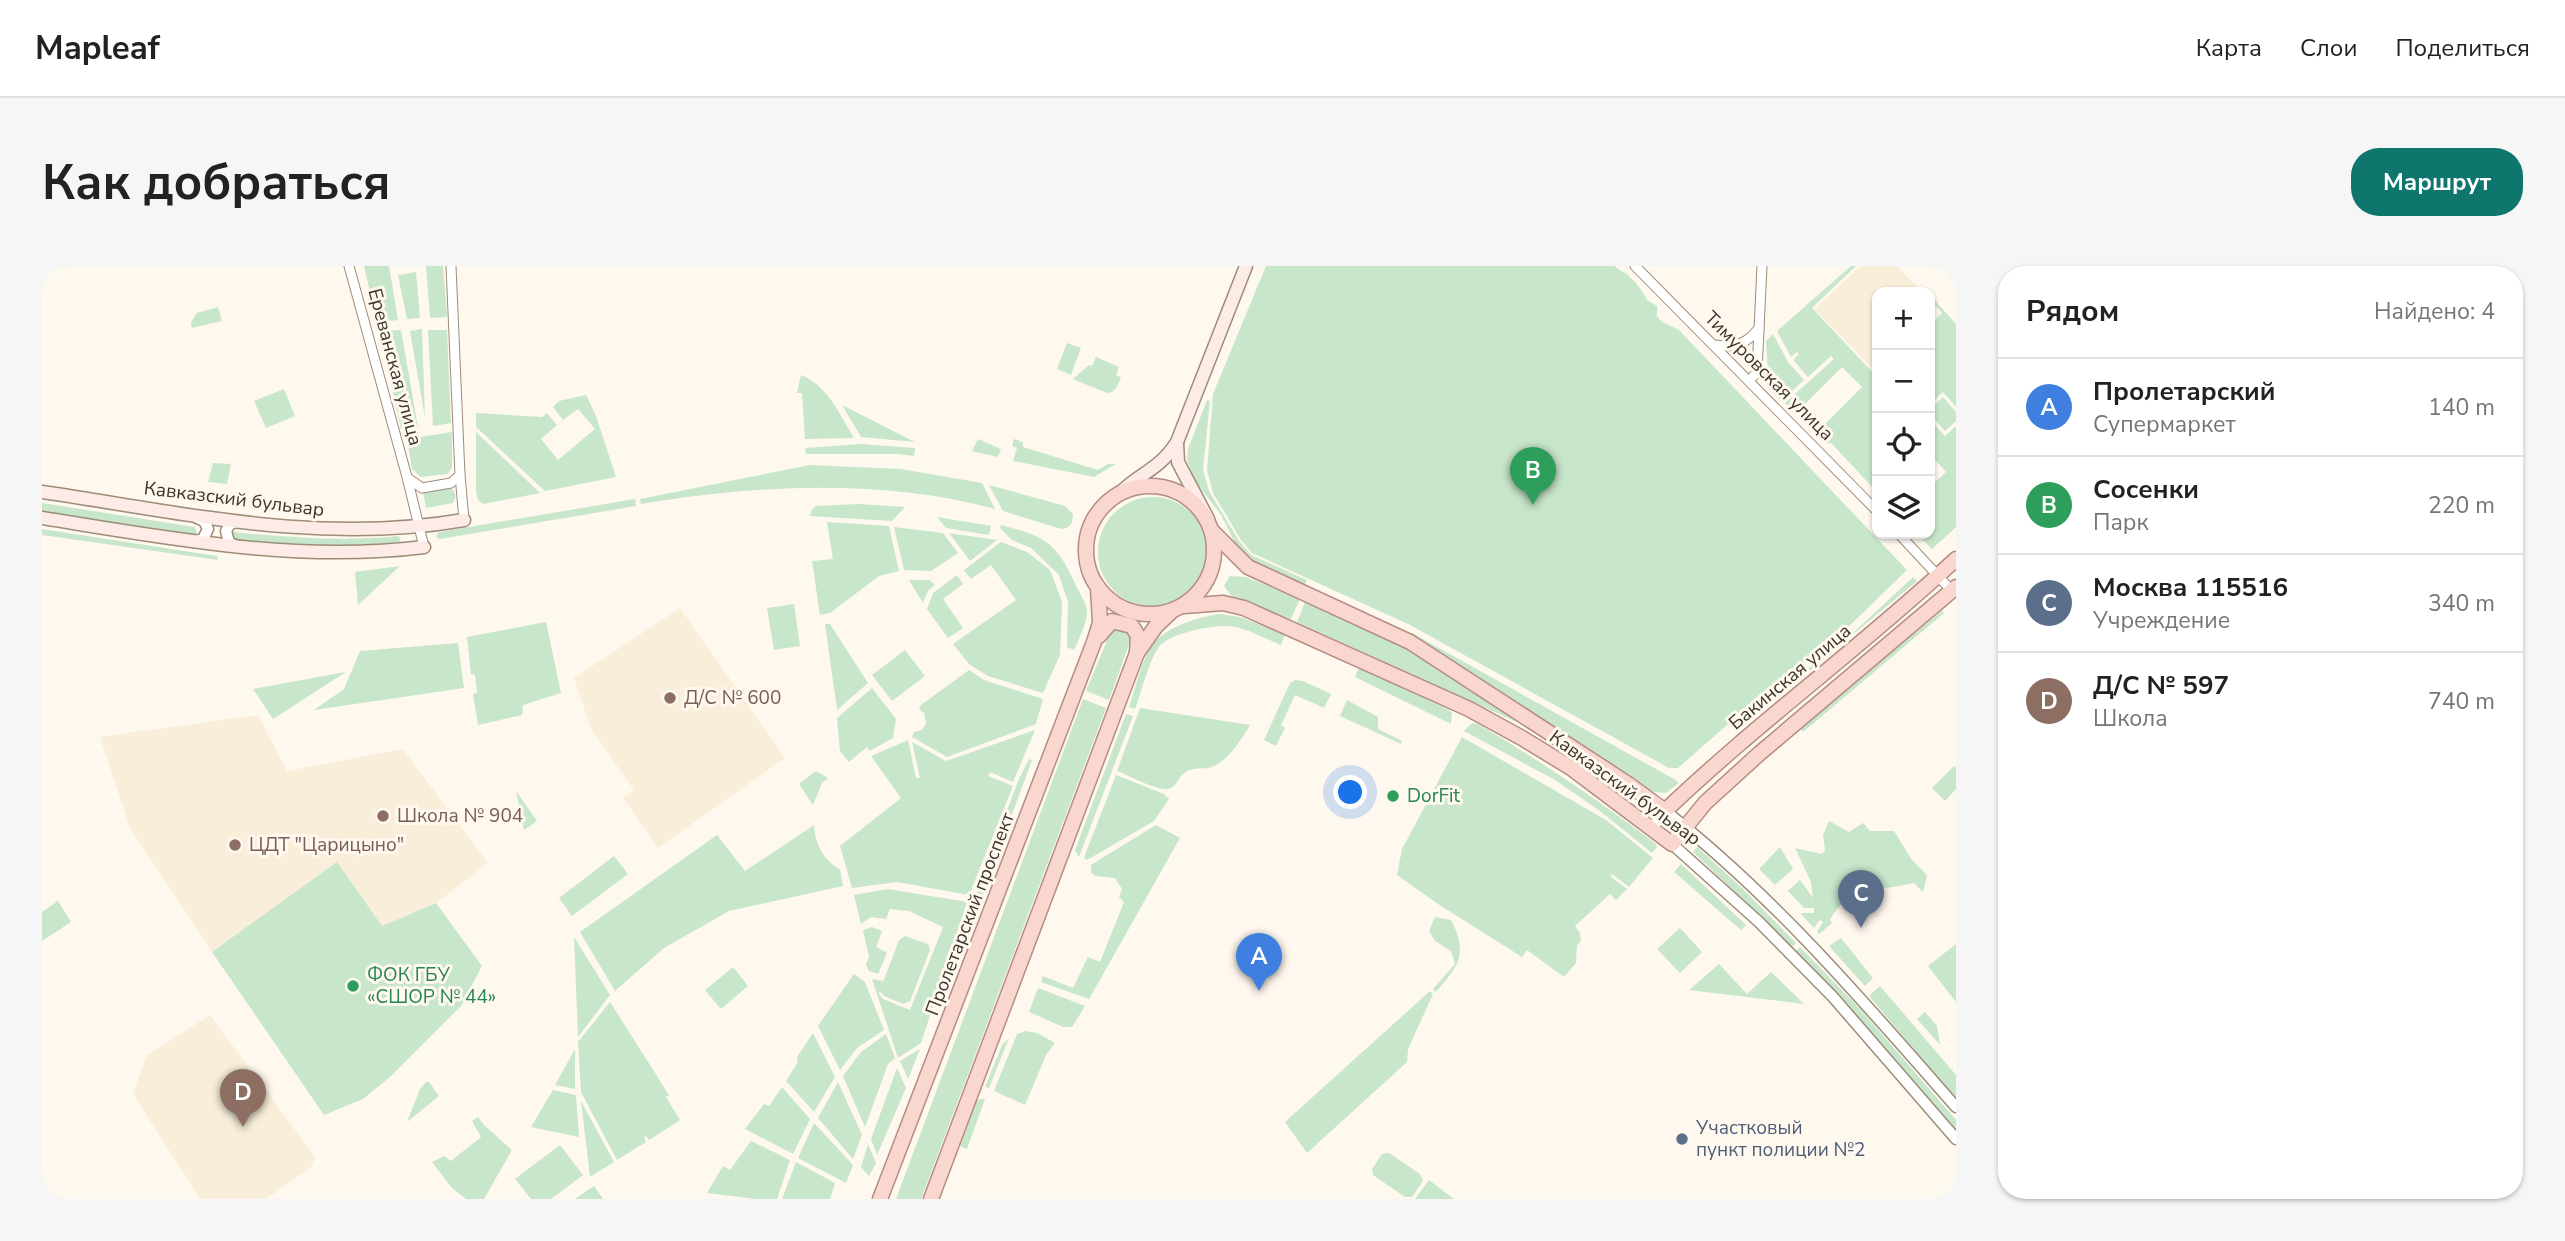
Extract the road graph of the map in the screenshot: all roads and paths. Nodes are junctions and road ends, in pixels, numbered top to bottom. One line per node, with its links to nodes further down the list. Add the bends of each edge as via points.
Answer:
1 (349, 266): 11 (street, Ереванская улица)
2 (451, 266): 10 (street)
3 (1246, 266): 9 (main road)
4 (1635, 266): 7 (street, Тимуровская улица)
5 (1762, 266): 6 (street)
6 (1759, 328): 7 (street, via 1744,343); 8 (street, via 1757,372)
7 (1714, 345): 8 (street, Тимуровская улица)
8 (1750, 380): 14 (street, Тимуровская улица)
9 (1177, 442): 13 (main road, via 1161,463); 19 (main road, via 1183,474)
10 (460, 475): 11 (street, via 451,483 422,488); 17 (street)
11 (407, 477): 20 (street, Ереванская улица)
12 (42, 492): 16 (main road, Кавказский бульвар)
13 (1121, 492): 19 (main road, via 1145,486 1171,492 1187,500); 27 (main road, via 1100,509 1089,529 1088,569)
14 (1872, 506)
15 (42, 518): 22 (main road)
16 (197, 518): 18 (main road, Кавказский бульвар); 22 (street, via 208,528 203,539)
17 (464, 520): 20 (main road, Кавказский бульвар)
18 (238, 522): 20 (main road, Кавказский бульвар, via 338,531); 23 (street, via 226,531 229,542)
19 (1211, 526): 29 (main road, via 1215,559 1209,577 1196,596); 32 (main road, Кавказский бульвар, via 1248,567 1410,642)
20 (419, 527): 24 (street, Ереванская улица)
21 (1904, 539): 26 (street)
22 (195, 541): 23 (main road)
23 (236, 546): 24 (main road, via 349,553)
24 (424, 547)
25 (1956, 559): 26 (main road, Бакинская улица)
26 (1939, 576): 28 (street); 32 (main road, Бакинская улица)
27 (1098, 587): 29 (main road, via 1135,611 1151,614); 30 (main road, Пролетарский проспект, via 1100,623)
28 (1954, 589): 34 (main road, Бакинская улица, via 1760,753 1704,803)
29 (1178, 609): 31 (main road, via 1156,626); 33 (main road, Кавказский бульвар, via 1206,602 1244,608 1469,709 1571,768)
30 (1094, 642): 31 (main road, Пролетарский проспект, via 1117,620 1136,631); 38 (main road, Пролетарский проспект)
31 (1137, 653): 39 (main road)
32 (1665, 811): 33 (street, Бакинская улица); 34 (street, Кавказский бульвар)
33 (1652, 828): 35 (main road, Кавказский бульвар)
34 (1686, 828): 35 (main road, Бакинская улица); 36 (street, Кавказский бульвар, via 1820,955)
35 (1672, 844): 37 (street, Кавказский бульвар, via 1833,997)
36 (1956, 1107)
37 (1956, 1139)
38 (880, 1199)
39 (931, 1199)

